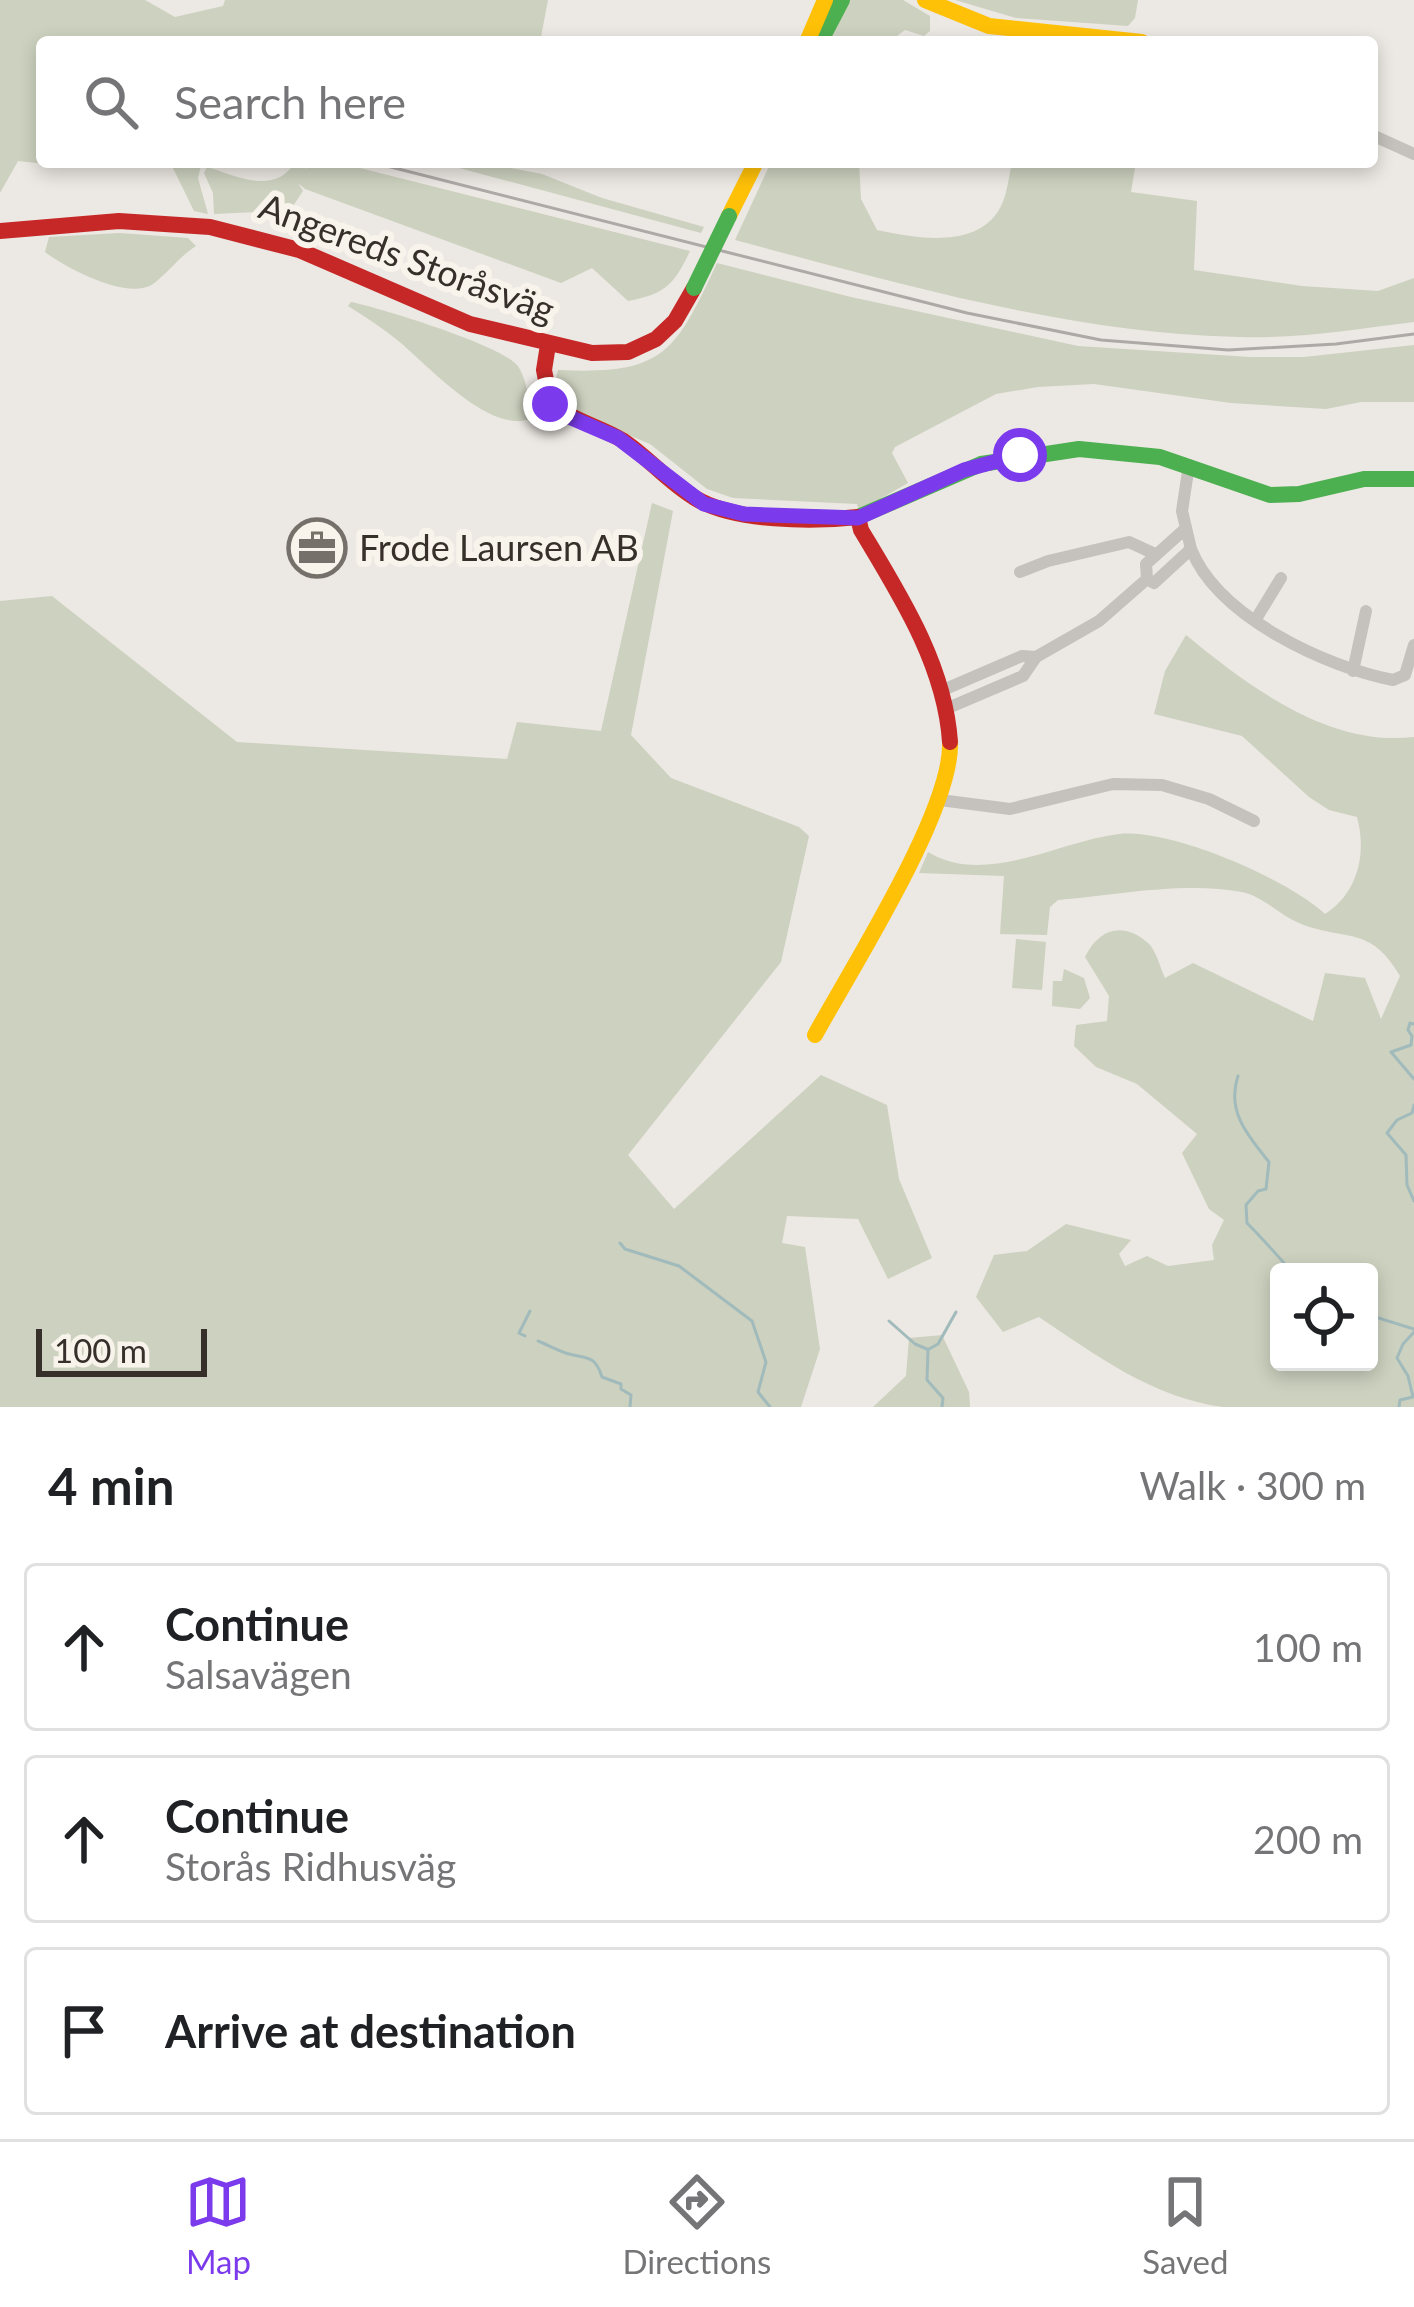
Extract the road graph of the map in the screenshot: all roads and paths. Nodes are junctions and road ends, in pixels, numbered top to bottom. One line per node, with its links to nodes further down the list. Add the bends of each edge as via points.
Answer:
1 (825, 0): 4 (street)
2 (842, 0): 5 (street)
3 (925, 0): 6 (street, via 1010,30)
4 (810, 36)
5 (823, 36)
6 (1076, 36)
7 (1378, 139): 8 (street)
8 (1414, 154)
9 (753, 168): 11 (street, Angereds Storåsväg, bridge, via 675,321 642,346 604,354)
10 (0, 231): 11 (street, Angereds Storåsväg, via 119,221 210,227 299,250 470,324)
11 (548, 345): 14 (street, via 542,382 553,408 618,438 704,504 744,514)
12 (1189, 465): 13 (street, via 1270,495); 14 (street, via 1101,449 1020,455 964,470); 15 (street)
13 (1414, 478)
14 (858, 518): 25 (street)
15 (1185, 529): 16 (street); 17 (street)
16 (1191, 549): 20 (street, via 1154,583); 22 (street, via 1216,587)
17 (1155, 554): 18 (street, via 1130,542); 20 (street)
18 (1020, 572)
19 (1281, 578): 22 (street)
20 (1147, 579): 25 (street, via 1099,621)
21 (1366, 611): 24 (street)
22 (1256, 619): 24 (street)
23 (1414, 645): 24 (street, via 1400,679)
24 (1353, 671)
25 (945, 699): 26 (street, via 951,757)
26 (940, 800): 27 (street, via 1010,809 1113,784 1154,785); 28 (street)
27 (1254, 821)
28 (815, 1035)

